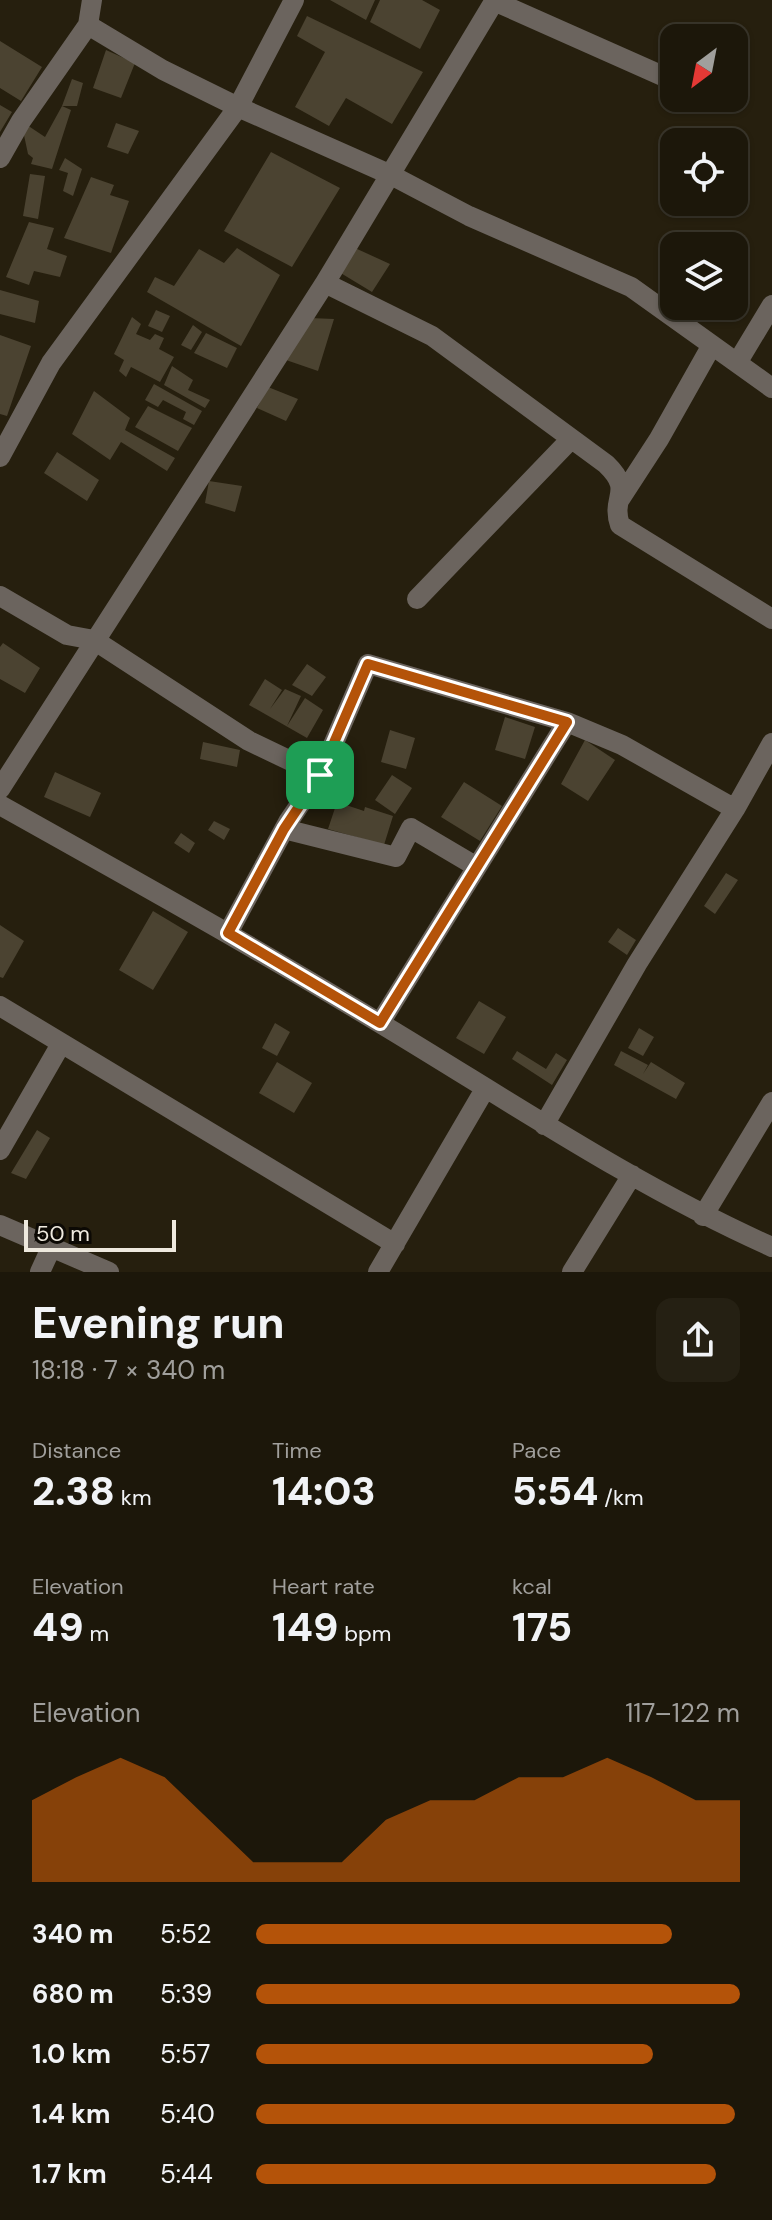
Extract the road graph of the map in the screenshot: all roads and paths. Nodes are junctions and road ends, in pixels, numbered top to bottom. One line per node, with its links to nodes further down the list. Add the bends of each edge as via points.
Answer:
1 (92, 0): 4 (street)
2 (294, 0): 6 (street)
3 (495, 1): 5 (street); 8 (street)
4 (88, 25): 6 (street); 7 (street)
5 (660, 75)
6 (238, 107): 8 (street); 15 (street, via 51,363)
7 (0, 158)
8 (391, 175): 9 (street); 11 (street, via 469,216 631,287)
9 (325, 283): 14 (street, via 432,336); 20 (street)
10 (772, 305): 12 (street)
11 (712, 345): 12 (street); 16 (street)
12 (737, 363): 13 (street)
13 (772, 388)
14 (571, 439): 16 (street, via 618,476); 18 (street)
15 (0, 457)
16 (620, 499): 19 (street, via 617,517 624,528)
17 (0, 596): 20 (street, via 67,635)
18 (417, 599)
19 (772, 619)
20 (94, 640): 23 (street, via 249,741); 24 (street)
21 (567, 722): 23 (street, via 368,664); 26 (street, via 622,745); 28 (street)
22 (772, 743): 26 (street)
23 (320, 775): 27 (street)
24 (0, 789)
25 (0, 805): 29 (street)
26 (735, 809): 35 (street)
27 (284, 829): 28 (street, via 396,857 411,828); 29 (street)
28 (477, 867): 31 (street)
29 (228, 933): 31 (street)
30 (0, 1006): 32 (street)
31 (380, 1023): 33 (street)
32 (61, 1044): 36 (street); 40 (street)
33 (485, 1089): 35 (street); 40 (street)
34 (772, 1102): 38 (street)
35 (544, 1125): 37 (street)
36 (0, 1150)
37 (632, 1175): 38 (street); 46 (street)
38 (703, 1216): 41 (street)
39 (0, 1225): 42 (street)
40 (395, 1244): 45 (street)
41 (772, 1247)
42 (51, 1248): 43 (street); 44 (street)
43 (40, 1272)
44 (109, 1272)
45 (378, 1272)
46 (572, 1272)

